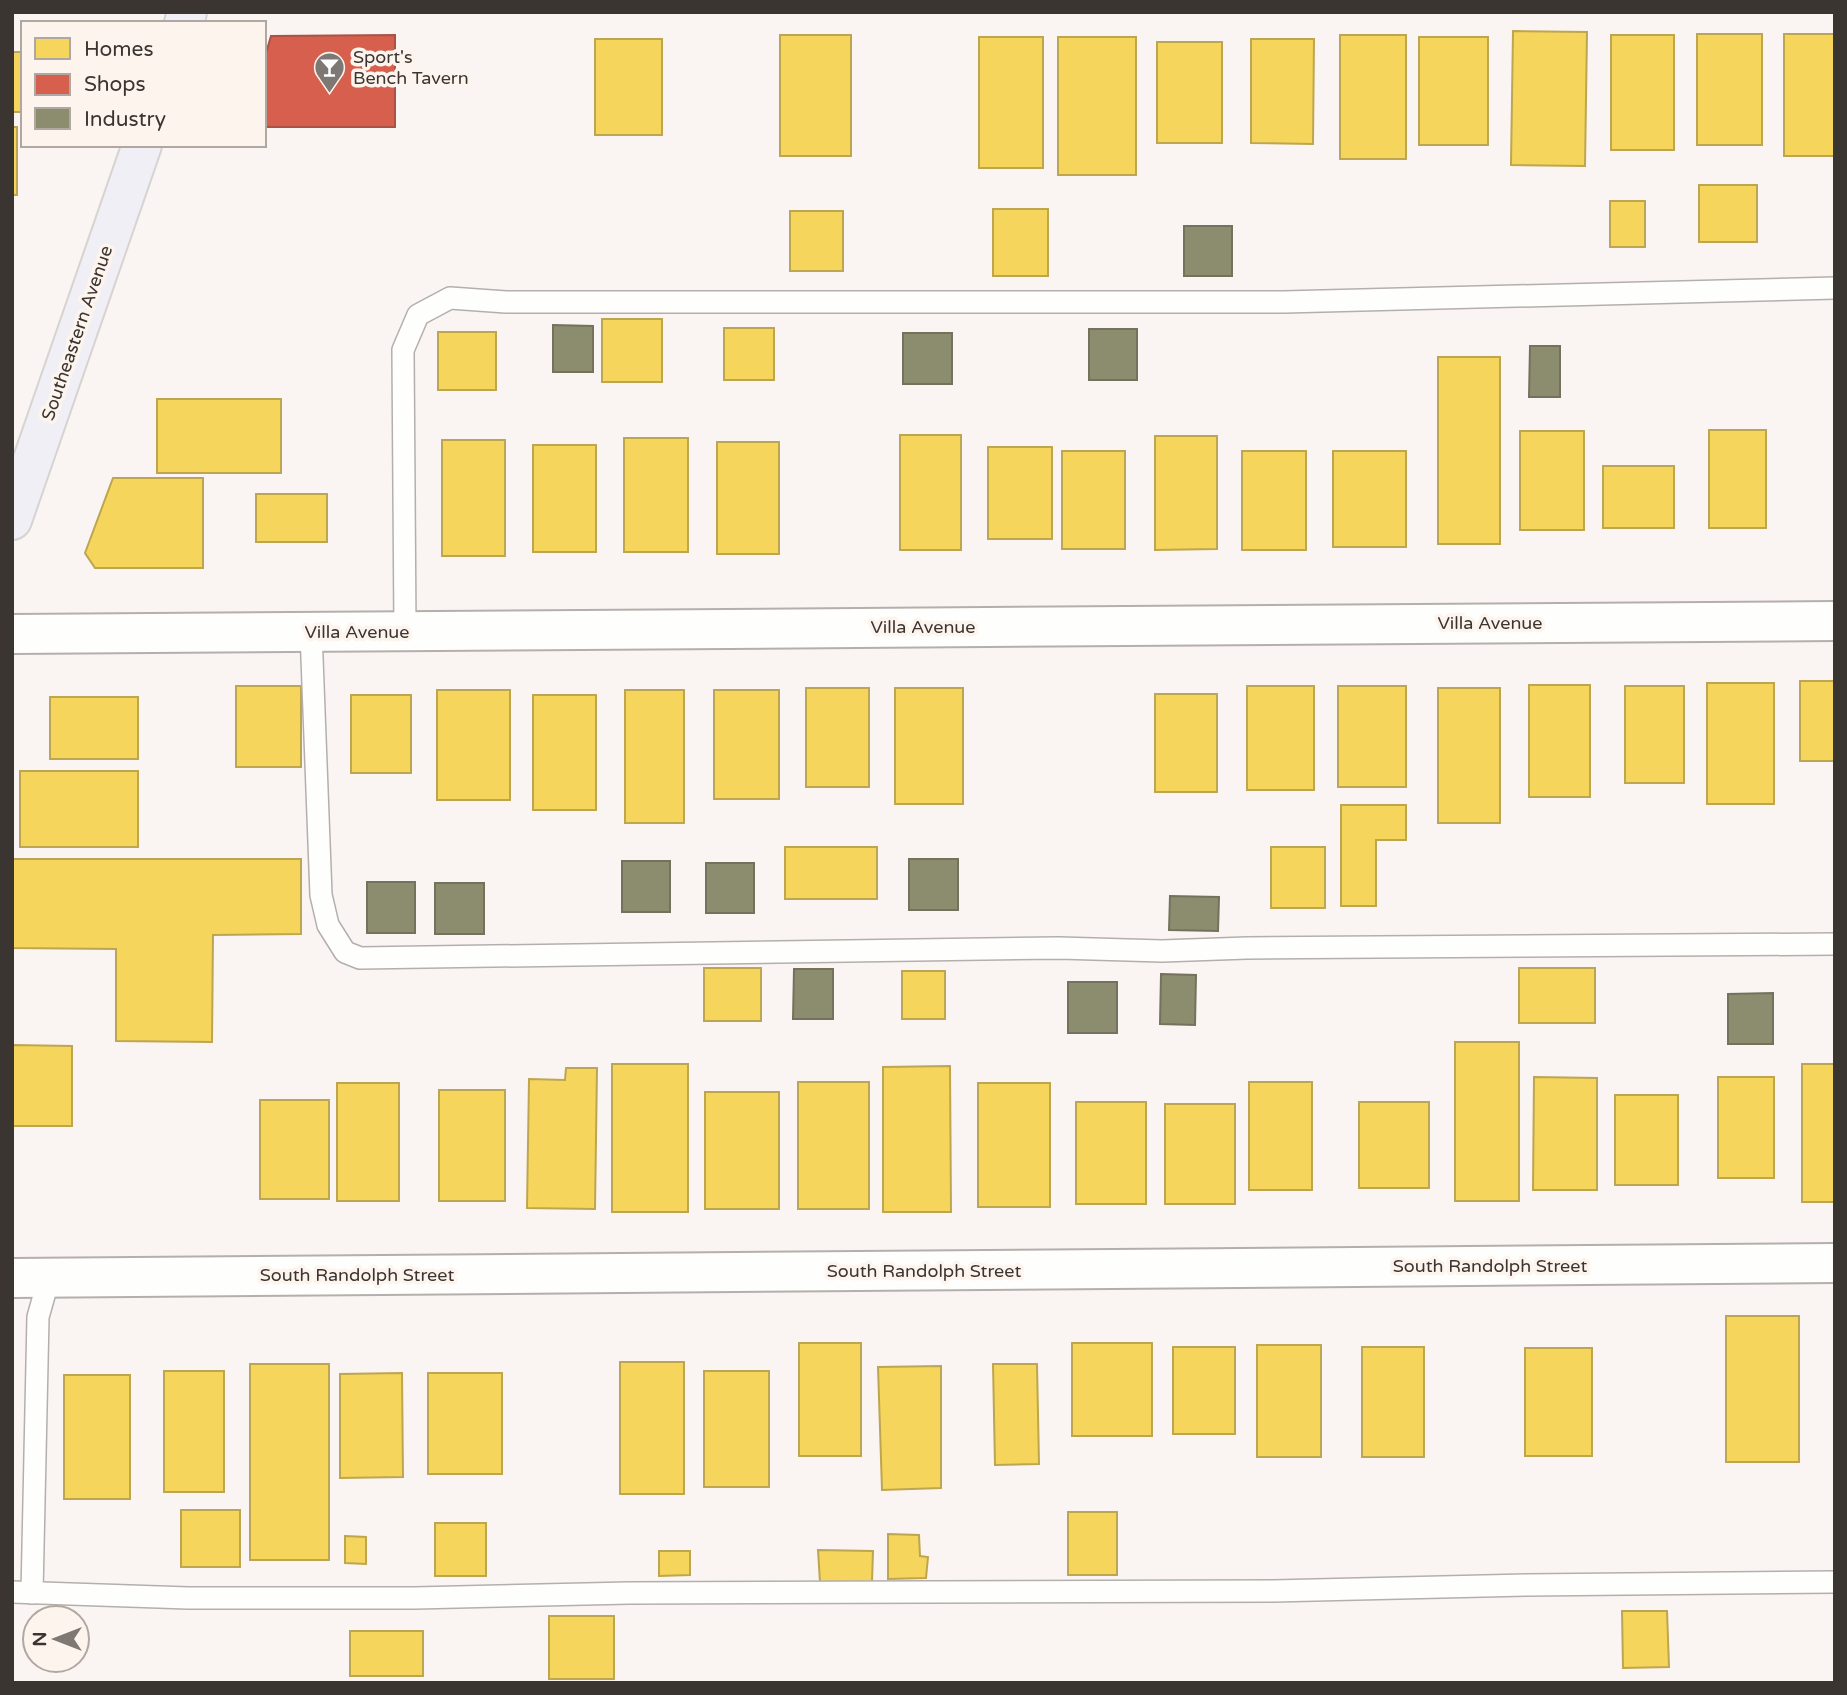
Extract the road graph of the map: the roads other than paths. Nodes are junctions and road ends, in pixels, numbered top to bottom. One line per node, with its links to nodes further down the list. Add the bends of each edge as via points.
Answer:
1 (141, 147): 3 (main road, Southeastern Avenue)
2 (1835, 288): 5 (lane, via 1284,302 506,302 450,298 418,315 403,350)
3 (12, 520)
4 (1835, 621): 5 (street, Villa Avenue)
5 (405, 631): 6 (street, Villa Avenue)
6 (311, 632): 7 (street, Villa Avenue); 8 (lane, via 321,895 328,925 345,953 360,958)
7 (12, 634)
8 (1835, 944)
9 (1835, 1263): 10 (street, South Randolph Street)
10 (31, 1278): 12 (lane, via 38,1317)
11 (1835, 1582): 12 (lane, via 1273,1591 629,1592 415,1598)
12 (22, 1592)

